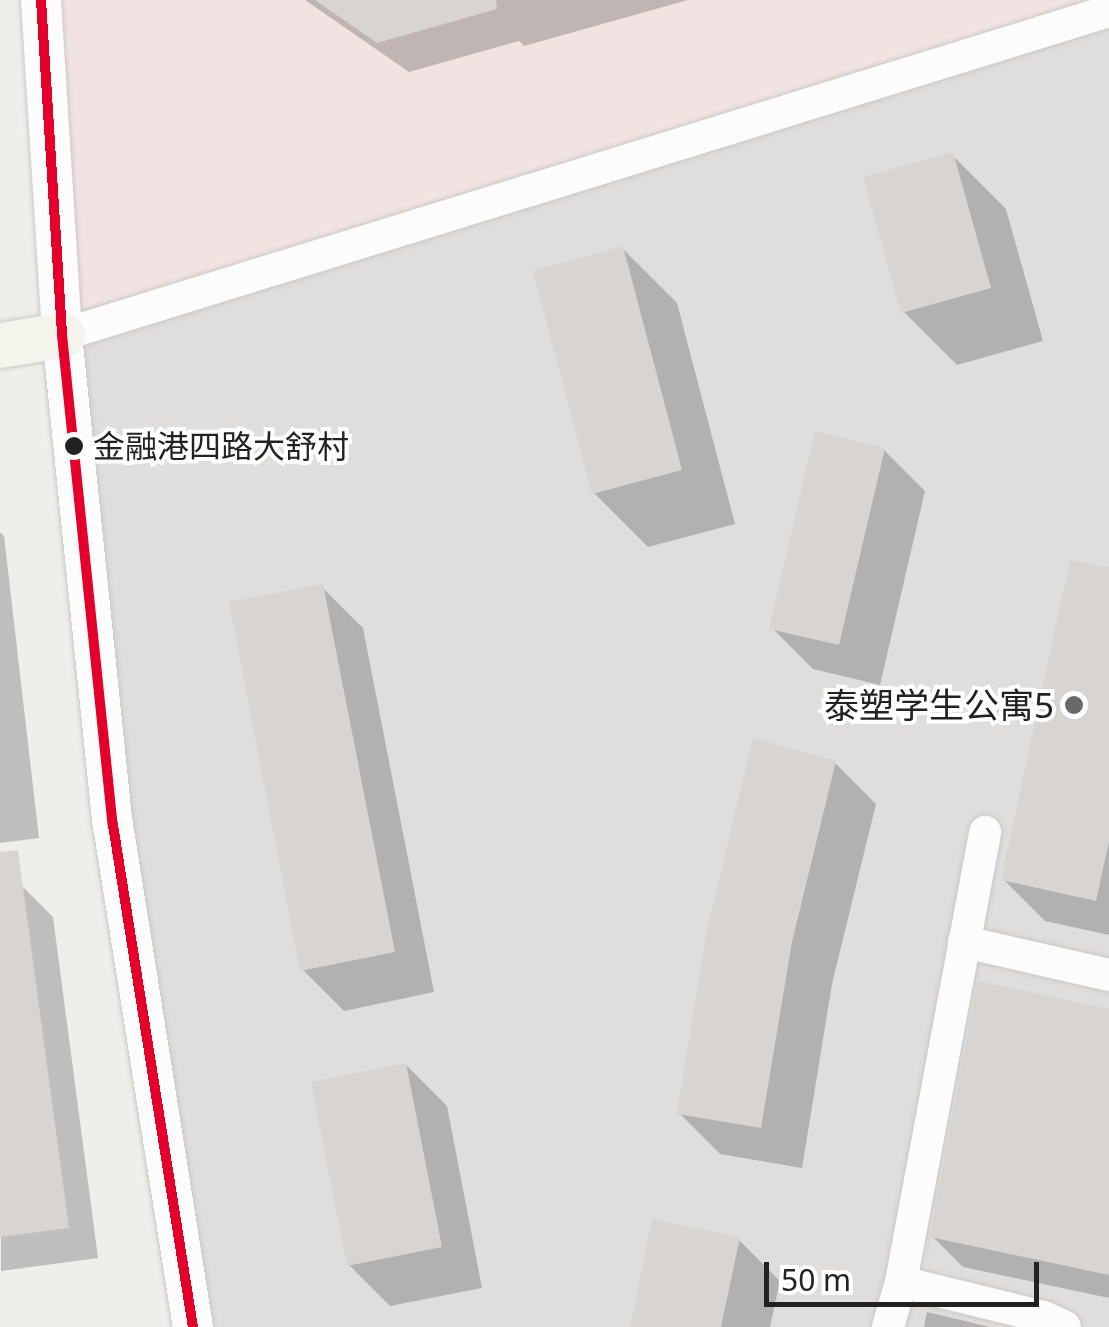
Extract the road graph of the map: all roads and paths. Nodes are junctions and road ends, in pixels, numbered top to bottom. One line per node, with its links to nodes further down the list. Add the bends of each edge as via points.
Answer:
1 (41, 0): 3 (street)
2 (1109, 11): 3 (street)
3 (62, 335): 4 (main road); 9 (street, via 113,825)
4 (0, 345)
5 (985, 832): 6 (street)
6 (964, 942): 7 (street); 8 (street)
7 (1109, 975)
8 (901, 1282): 10 (street); 11 (street)
9 (193, 1327)
10 (888, 1327)
11 (1065, 1327)

